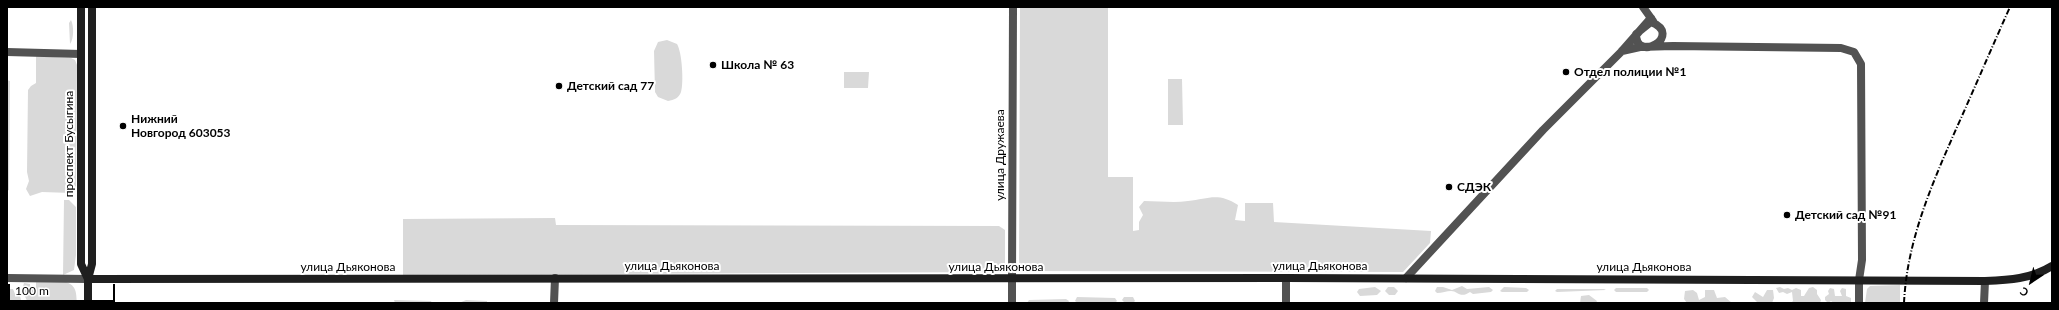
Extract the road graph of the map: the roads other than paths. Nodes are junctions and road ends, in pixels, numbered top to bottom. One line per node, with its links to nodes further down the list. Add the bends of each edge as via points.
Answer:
1 (81, 7): 12 (main road, проспект Бусыгина)
2 (92, 7): 18 (main road, проспект Бусыгина, via 92,264)
3 (1012, 7): 19 (street, улица Дружаева)
4 (1644, 7): 5 (street)
5 (1656, 25): 6 (street, via 1645,26); 7 (street); 9 (street, via 1661,42)
6 (1636, 34): 8 (street, via 1639,44); 10 (street)
7 (1673, 46): 9 (street); 20 (street, via 1841,48 1854,52 1861,64 1862,260)
8 (1645, 47): 9 (street); 10 (street)
9 (1655, 47)
10 (1622, 51): 17 (street, via 1543,130)
11 (7, 52): 12 (street)
12 (81, 54): 18 (main road, проспект Бусыгина, via 81,264)
13 (2052, 266): 21 (main road, улица Дьяконова, via 2033,276)
14 (7, 278): 18 (street, улица Дьяконова)
15 (555, 278): 18 (main road, улица Дьяконова); 19 (main road, улица Дьяконова); 23 (street)
16 (1286, 278): 17 (main road, улица Дьяконова); 19 (main road, улица Дьяконова); 25 (street)
17 (1406, 278): 20 (main road, улица Дьяконова)
18 (88, 279): 22 (main road, проспект Бусыгина)
19 (1012, 279): 24 (street, улица Дружаева)
20 (1859, 280): 21 (main road, улица Дьяконова); 26 (street)
21 (1985, 281): 27 (street)
22 (88, 303)
23 (554, 303)
24 (1012, 303)
25 (1286, 303)
26 (1859, 303)
27 (1984, 303)

